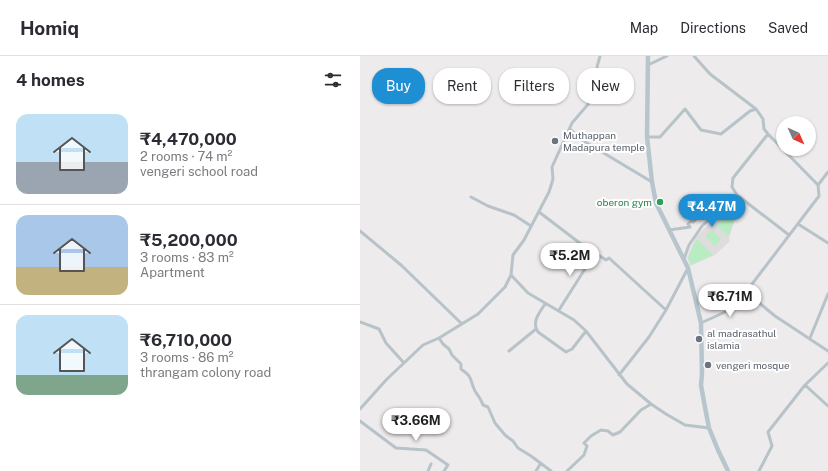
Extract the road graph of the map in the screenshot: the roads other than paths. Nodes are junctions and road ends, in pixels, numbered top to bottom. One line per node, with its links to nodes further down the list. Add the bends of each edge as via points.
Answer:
1 (600, 56): 7 (street, via 597,66 599,77 590,102)
2 (648, 56): 5 (main road)
3 (667, 56): 5 (street)
4 (694, 56): 6 (street, via 710,74)
5 (648, 65): 9 (main road)
6 (756, 109): 8 (street); 9 (street, via 721,134 701,130 685,110 660,137)
7 (570, 129): 11 (street, via 582,140); 15 (street, via 552,167 553,179)
8 (768, 134): 12 (street); 13 (street, via 733,178 732,187)
9 (648, 137): 11 (main road)
10 (828, 173): 12 (street)
11 (652, 182): 19 (main road, via 656,203)
12 (818, 185): 17 (street, via 819,196)
13 (737, 195): 21 (street); 24 (street, via 702,226)
14 (471, 196): 18 (street, via 488,206 514,215)
15 (539, 212): 18 (street); 23 (street)
16 (697, 218): 19 (street, via 688,224 690,227)
17 (798, 224): 21 (street); 22 (street)
18 (531, 226): 26 (street, via 513,255)
19 (669, 230): 24 (main road)
20 (360, 231): 33 (street, via 401,265)
21 (789, 235): 27 (street)
22 (828, 243)
23 (595, 253): 30 (street); 31 (street, via 606,260 609,258)
24 (684, 259): 25 (main road)
25 (688, 268): 31 (street); 34 (main road)
26 (511, 275): 29 (street, via 528,293); 33 (street, via 505,287 478,314)
27 (746, 292): 34 (street, via 725,312); 38 (street, via 775,316)
28 (828, 294): 38 (street)
29 (545, 304): 30 (street); 35 (street, via 534,323)
30 (559, 310): 36 (street)
31 (666, 310): 43 (street, via 649,337)
32 (360, 322): 42 (street, via 379,329 386,343)
33 (461, 323): 37 (street)
34 (701, 323): 49 (main road, via 701,385)
35 (536, 329): 36 (street, via 566,352 572,349); 39 (street)
36 (586, 331): 43 (street)
37 (439, 338): 42 (street, via 423,345); 50 (street, via 461,364 461,369 470,376 475,391 483,405 488,407 495,423 518,448)
38 (810, 338): 40 (street)
39 (509, 351)
40 (828, 351)
41 (828, 362): 44 (street)
42 (404, 363): 47 (street)
43 (619, 375): 45 (street)
44 (805, 385): 46 (street); 58 (street, via 768,432 772,446)
45 (651, 404): 49 (street, via 686,425); 56 (street, via 640,410 620,432 613,435 602,430 591,436 584,443 587,446 584,454)
46 (828, 406)
47 (360, 409)
48 (360, 421): 53 (street, via 396,448 426,450 448,465)
49 (710, 428): 57 (main road)
50 (541, 463): 54 (street); 55 (street)
51 (431, 464): 52 (street)
52 (428, 471)
53 (444, 471)
54 (536, 471)
55 (551, 471)
56 (567, 471)
57 (728, 471)
58 (759, 471)

